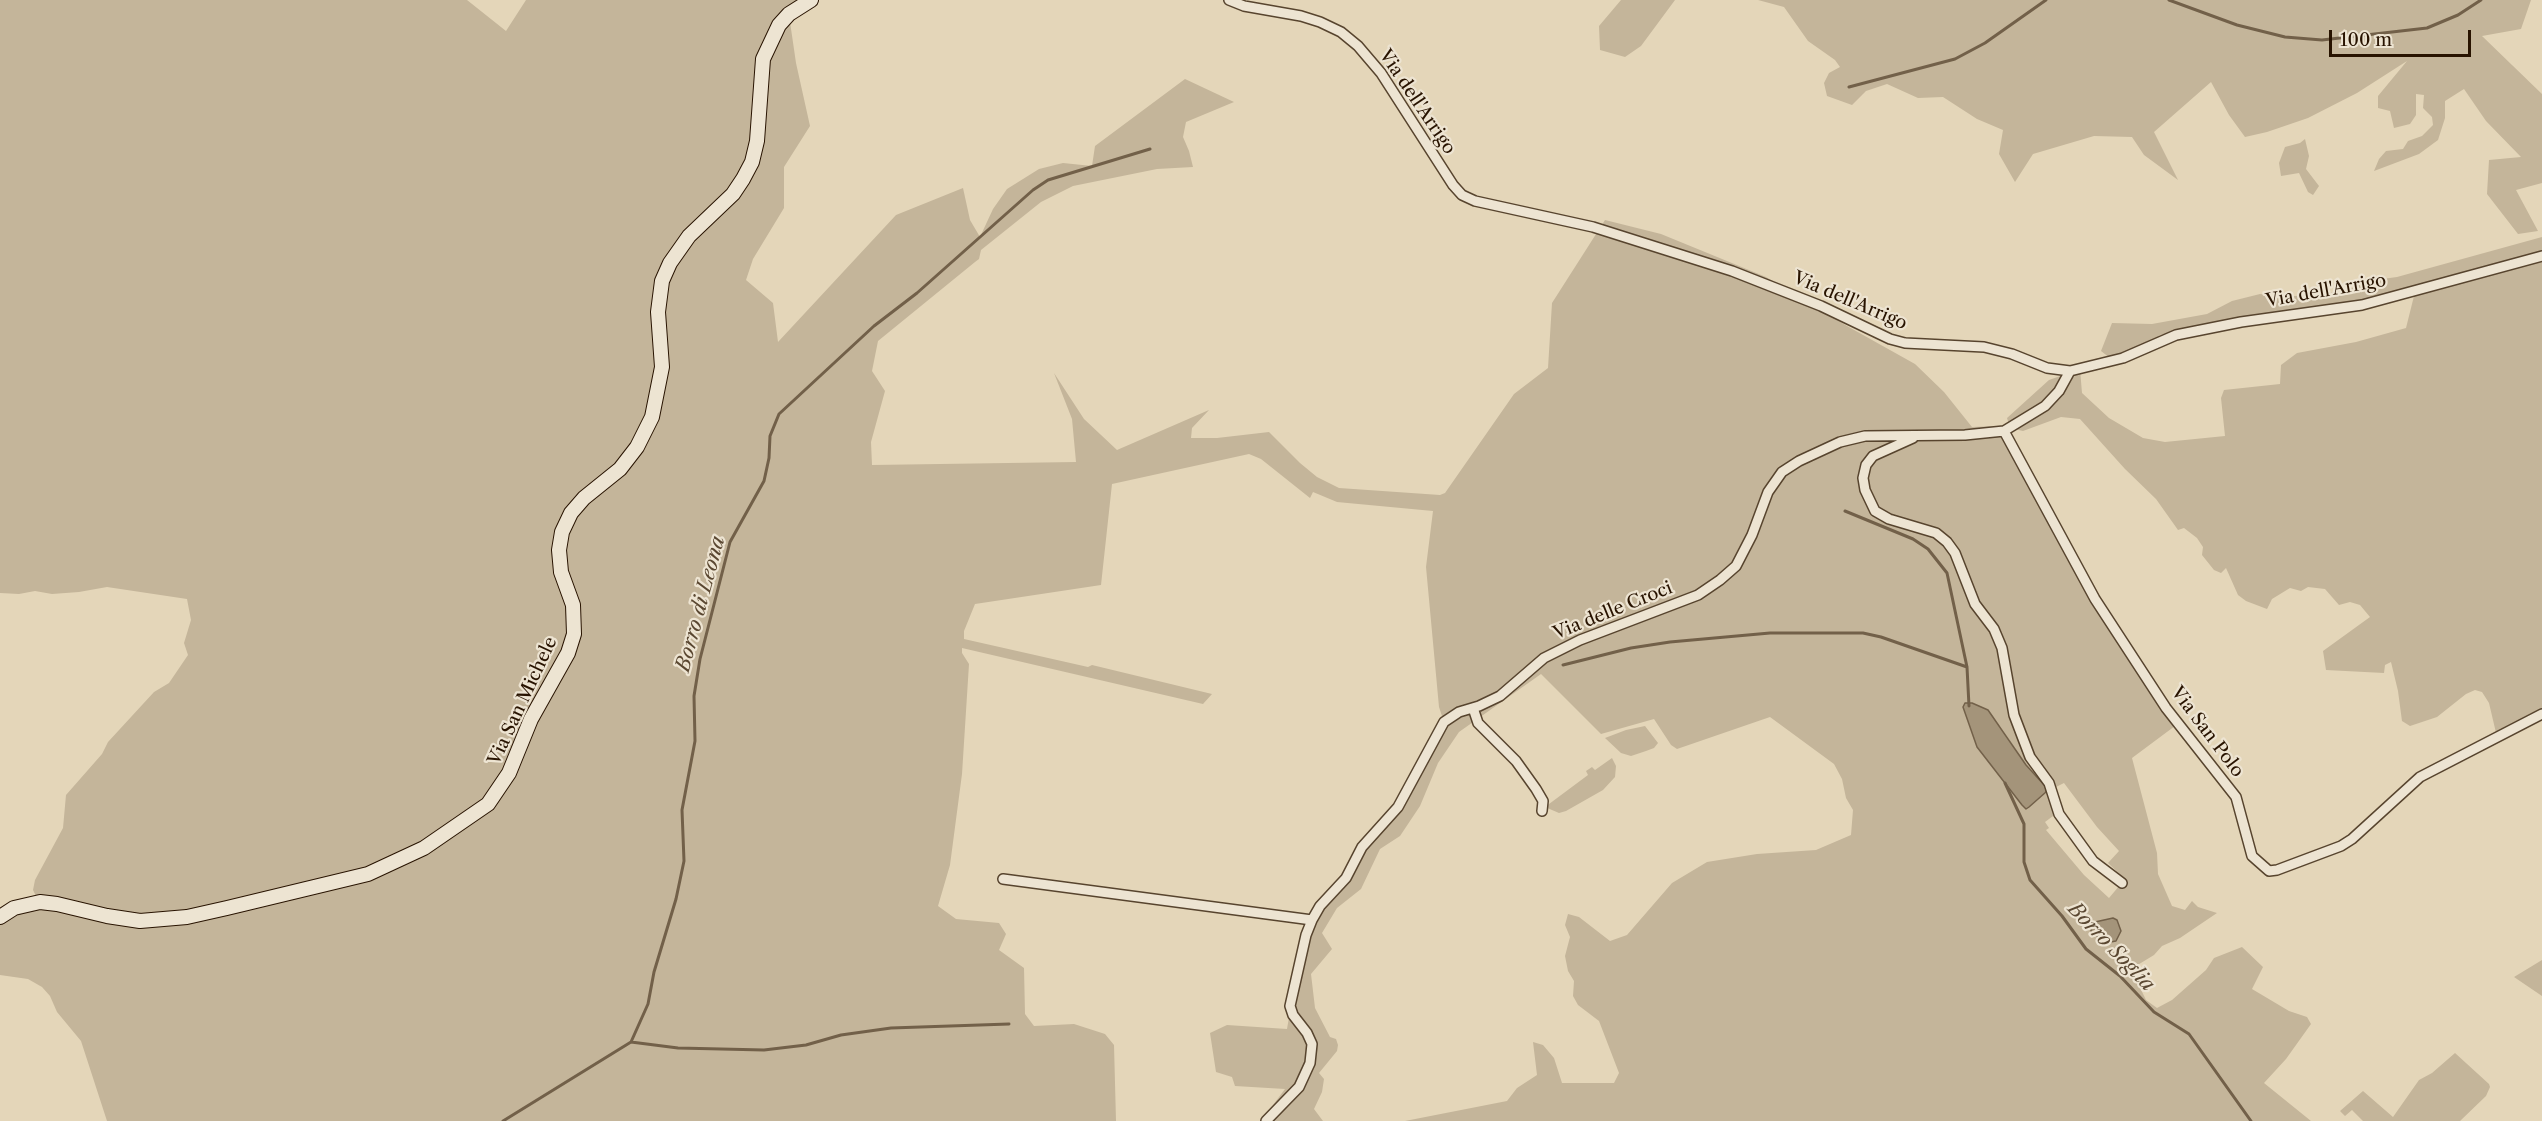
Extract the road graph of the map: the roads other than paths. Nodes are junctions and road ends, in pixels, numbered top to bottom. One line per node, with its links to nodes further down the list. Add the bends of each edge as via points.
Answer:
1 (795, 0): 4 (main road)
2 (811, 0): 4 (main road, Via San Michele)
3 (1229, 0): 6 (street, Via dell'Arrigo, via 1320,22 1358,46 1381,73 1462,195 1587,225 1679,254 1821,306 1890,339 1984,347 2048,368)
4 (789, 14): 14 (main road, Via San Michele, via 778,25 762,59 752,162 734,194 689,236 662,281 658,312 662,367 652,417 620,469 584,498 562,532 561,572 573,605 574,634 509,773 488,804 424,848 368,874 239,906 188,917 140,921 40,902 14,908)
5 (2542, 256): 6 (street, Via dell'Arrigo, via 2362,305 2176,334 2123,358)
6 (2070, 371): 7 (street, Via delle Croci, via 2045,406)
7 (2004, 431): 8 (street, Via delle Croci); 10 (street, Via San Polo, via 2095,599 2166,708 2235,797 2252,856 2269,871 2341,846 2420,777)
8 (1917, 436): 9 (street, Via delle Croci, via 1864,436 1840,442 1799,461 1782,472 1768,492 1736,566 1720,580 1698,595 1580,640 1544,658 1500,696); 13 (street, via 1873,456 1866,465 1865,490 1875,511 1936,533 1955,553 1975,604 1994,629 2002,648 2014,715 2030,758 2049,783 2059,814 2093,861)
9 (1473, 708): 11 (street, via 1478,723 1516,761 1536,789); 15 (street, Via delle Croci, via 1444,722 1398,807 1362,847 1346,878)
10 (2542, 714)
11 (1542, 811)
12 (1003, 879): 15 (street)
13 (2122, 883)
14 (0, 917)
15 (1312, 920): 16 (street, Via delle Croci, via 1290,1006 1312,1044 1310,1063 1299,1087)
16 (1266, 1121)

